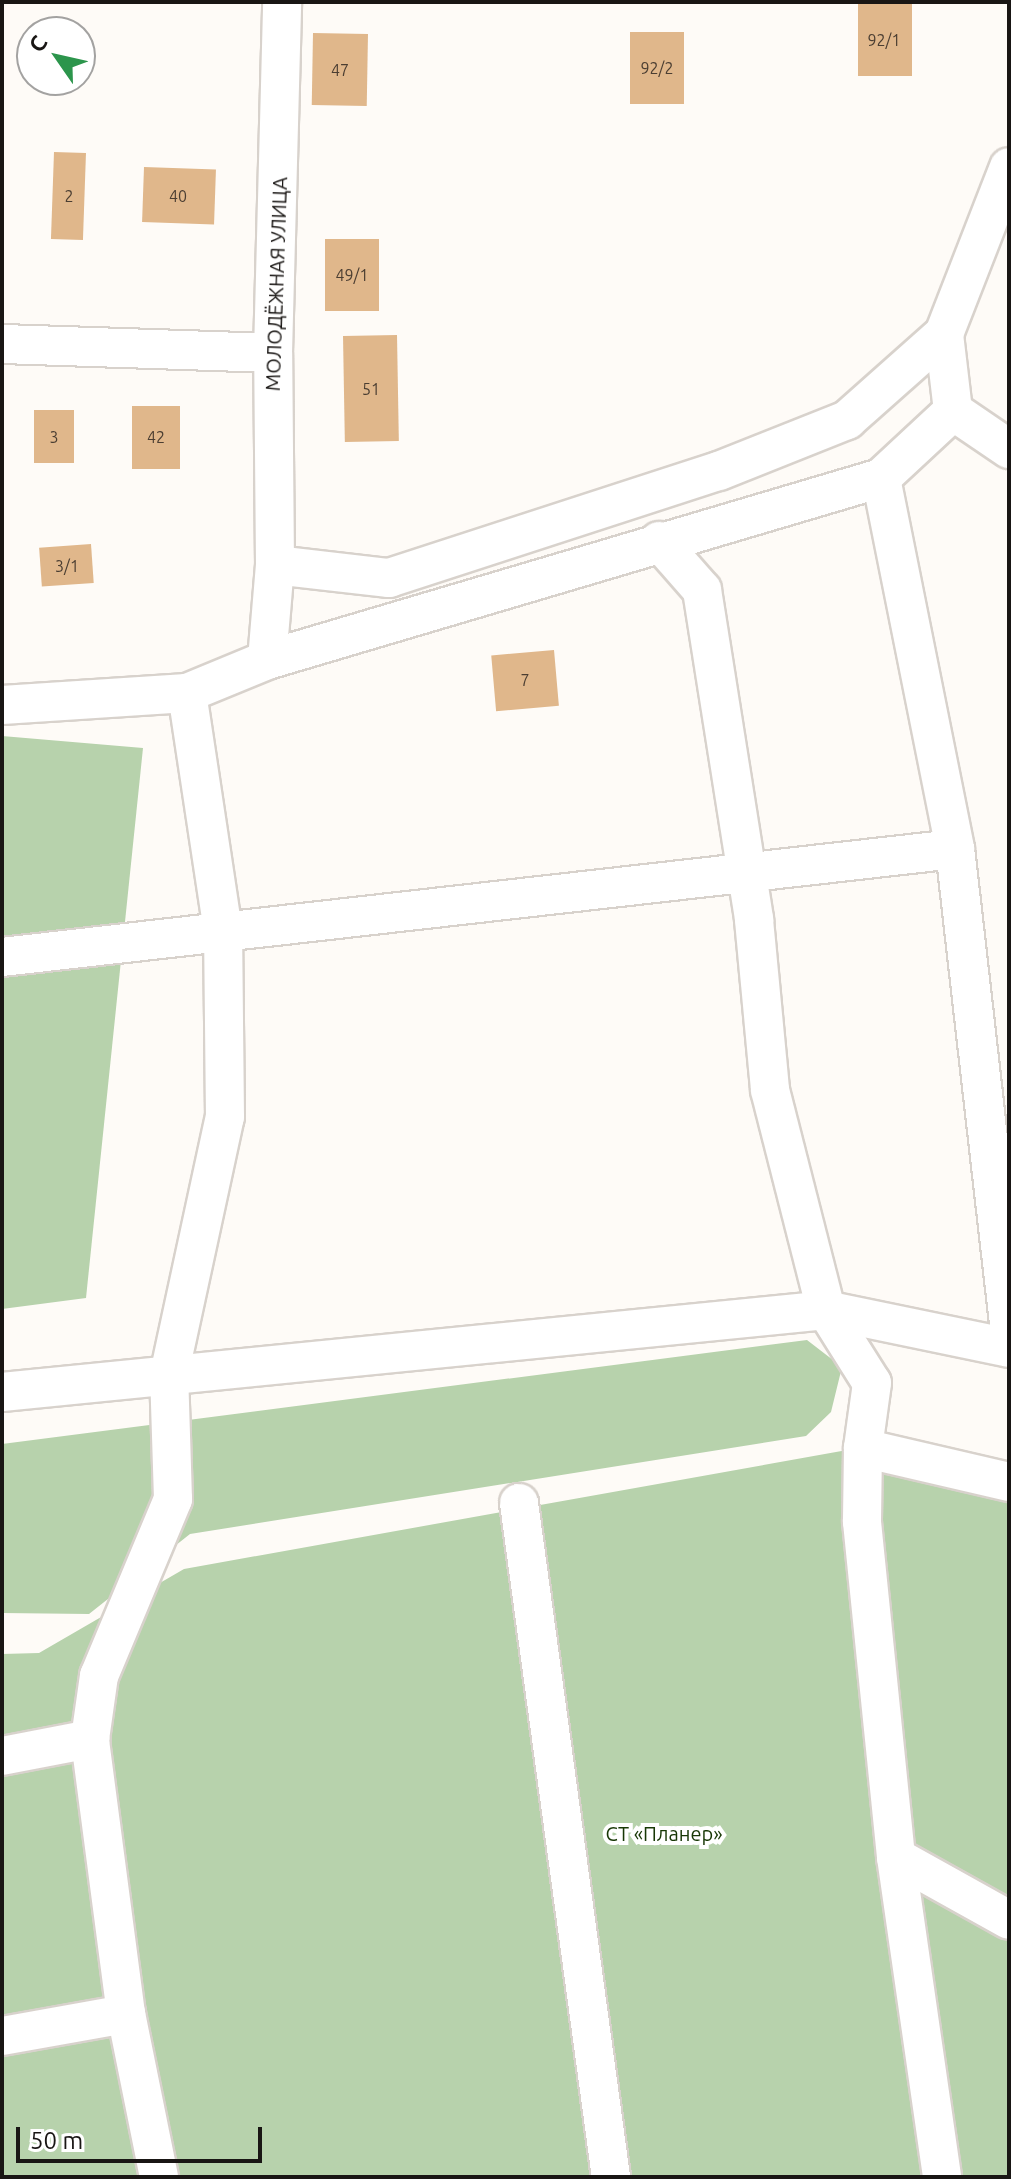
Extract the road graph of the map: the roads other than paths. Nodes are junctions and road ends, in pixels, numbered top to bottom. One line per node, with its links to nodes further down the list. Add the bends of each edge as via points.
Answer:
1 (282, 2): 5 (street, МОЛОДЁЖНАЯ УЛИЦА)
2 (1009, 167): 3 (street)
3 (944, 334): 6 (street); 10 (street, via 847,420 719,471 389,578)
4 (2, 344): 5 (street)
5 (273, 353): 10 (street, МОЛОДЁЖНАЯ УЛИЦА)
6 (953, 411): 7 (street); 8 (street)
7 (1009, 449)
8 (881, 478): 9 (street); 14 (street)
9 (659, 541): 11 (street); 15 (street, via 702,590)
10 (275, 565): 11 (street, МОЛОДЁЖНАЯ УЛИЦА)
11 (267, 660): 12 (street)
12 (187, 693): 13 (street); 16 (street)
13 (2, 705)
14 (955, 849): 15 (street); 19 (street)
15 (746, 870): 16 (street); 18 (street, via 770,1090)
16 (223, 931): 17 (street); 21 (street, via 225,1117)
17 (2, 957)
18 (826, 1310): 20 (street); 21 (street); 23 (street, via 872,1383)
19 (1009, 1323)
20 (1009, 1348)
21 (169, 1375): 22 (street); 26 (street, via 173,1499 99,1676)
22 (2, 1392)
23 (863, 1448): 24 (street); 28 (street, via 862,1522)
24 (1009, 1482)
25 (519, 1503): 33 (street)
26 (90, 1739): 27 (street); 30 (street)
27 (2, 1756)
28 (896, 1857): 29 (street); 34 (street)
29 (1009, 1920)
30 (126, 2014): 31 (street); 32 (street)
31 (2, 2036)
32 (159, 2177)
33 (611, 2177)
34 (942, 2177)

